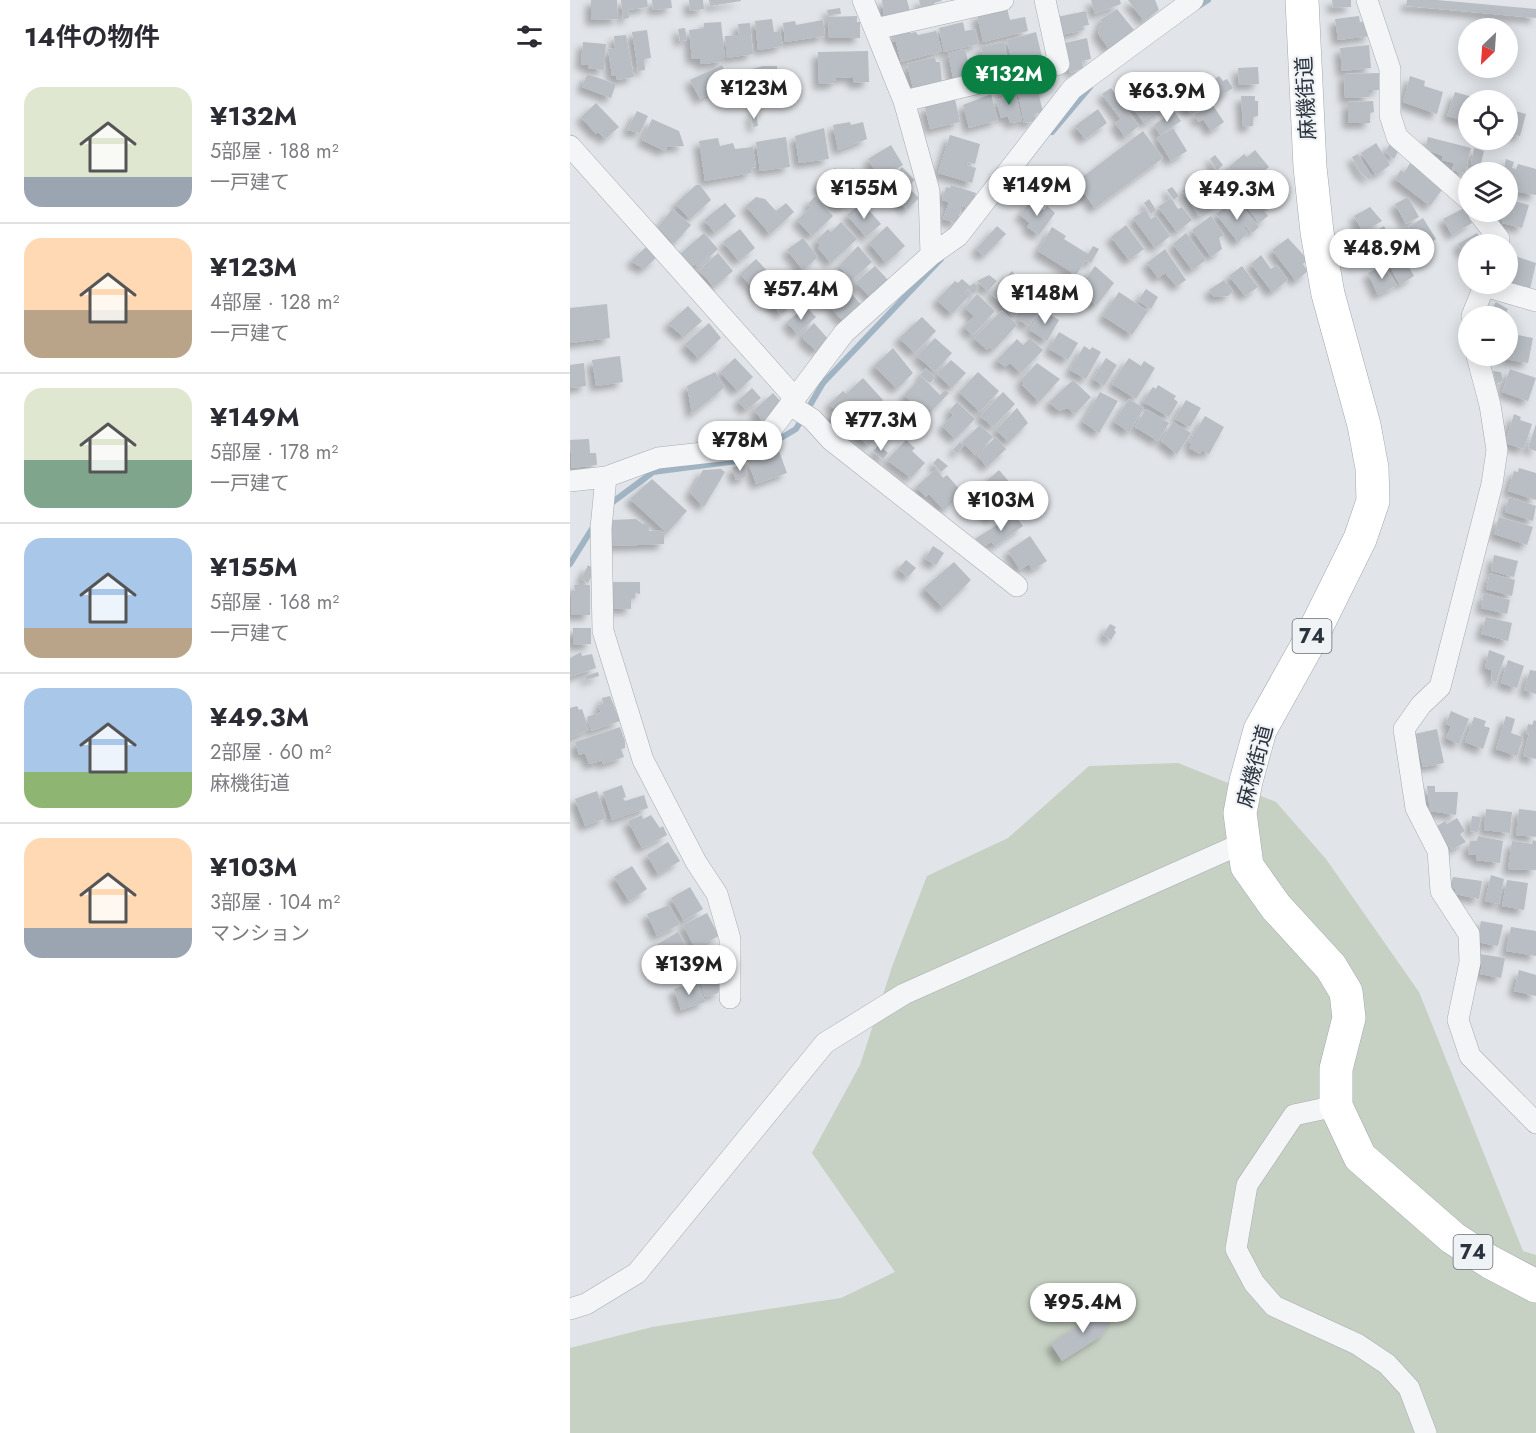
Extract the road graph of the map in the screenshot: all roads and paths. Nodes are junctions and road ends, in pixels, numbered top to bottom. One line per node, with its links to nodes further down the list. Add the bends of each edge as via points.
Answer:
1 (863, 0): 7 (street)
2 (1003, 0): 7 (street)
3 (1044, 0): 8 (street, via 1059,64)
4 (1193, 0): 13 (street, via 1072,88 958,236)
5 (1302, 0): 21 (main road, 麻機街道 / 74, via 1317,232 1328,294 1364,424 1373,501 1355,549 1260,730 1240,813)
6 (1367, 0): 10 (street, via 1390,69 1390,115 1397,137)
7 (875, 29): 8 (street)
8 (903, 101): 13 (street, via 929,191)
9 (570, 146): 17 (street)
10 (1458, 190)
11 (1486, 222): 12 (street)
12 (1495, 234)
13 (932, 255): 17 (street, via 844,333)
14 (1514, 294): 15 (street)
15 (1536, 301)
16 (1480, 366): 24 (street, via 1497,450 1492,484 1440,687 1404,729 1416,808 1438,851 1441,891 1469,934 1470,962 1458,1020 1470,1056)
17 (799, 408): 18 (street, via 768,434 730,450 658,458); 20 (street, via 831,440)
18 (606, 477): 19 (street); 22 (street, via 601,528 603,631 643,760 717,894 730,939)
19 (570, 481)
20 (1017, 586)
21 (1243, 843): 23 (main road, 麻機街道 / 74, via 1247,866 1276,907 1331,967 1346,992 1349,1018 1336,1069); 26 (street, via 904,994 825,1043 637,1273 586,1304)
22 (730, 998)
23 (1336, 1106): 25 (main road, 麻機街道 / 74, via 1360,1157 1452,1238); 27 (street, via 1294,1115 1247,1185 1236,1249 1254,1283 1274,1306 1357,1344 1387,1364 1409,1388)
24 (1536, 1123)
25 (1536, 1286)
26 (570, 1309)
27 (1426, 1433)

